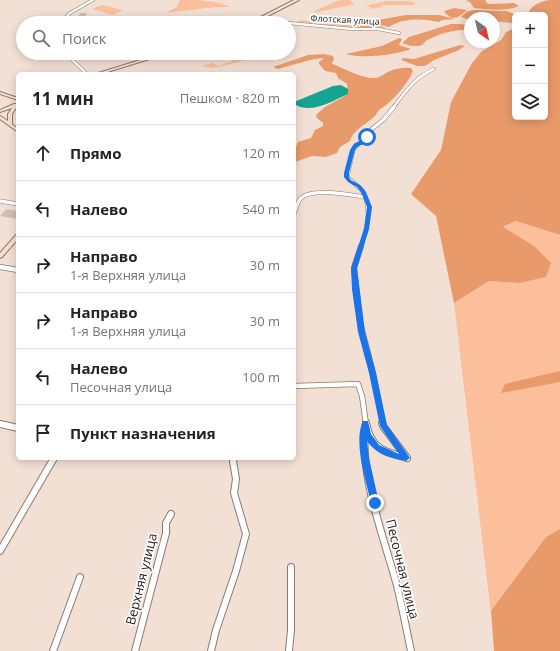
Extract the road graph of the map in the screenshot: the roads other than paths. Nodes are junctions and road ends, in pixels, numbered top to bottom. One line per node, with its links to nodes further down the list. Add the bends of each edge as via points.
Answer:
1 (93, 0): 3 (street)
2 (297, 0): 4 (street)
3 (66, 16)
4 (266, 16)
5 (296, 24): 6 (street, Флотская улица, via 378,29)
6 (399, 33)
7 (72, 60): 10 (street)
8 (144, 60): 11 (street)
9 (434, 69): 23 (street, via 415,80 385,118 370,130 366,140 352,150 347,177 358,186)
10 (85, 72)
11 (104, 72)
12 (0, 93): 14 (street)
13 (16, 96): 14 (street)
14 (9, 97): 15 (street); 16 (street); 19 (street, via 12,103)
15 (16, 99)
16 (16, 103)
17 (16, 104): 19 (street)
18 (16, 105): 21 (street, via 10,114)
19 (2, 110)
20 (1, 118): 21 (street)
21 (10, 123): 22 (street)
22 (16, 129)
23 (365, 197): 25 (street, via 322,193); 34 (street, via 369,207 366,229 354,268 360,322 383,426 406,458 376,447 367,434)
24 (296, 198): 25 (street)
25 (300, 198): 28 (street)
26 (0, 201): 27 (street)
27 (16, 204)
28 (296, 209)
29 (16, 238): 30 (street)
30 (0, 256)
31 (0, 267): 32 (street)
32 (16, 270)
33 (296, 386): 34 (street, via 358,384)
34 (366, 423): 47 (street, Песочная улица, via 363,430 365,458)
35 (0, 424): 36 (street)
36 (16, 428)
37 (53, 460): 40 (street)
38 (233, 460): 45 (street, via 236,479 234,493 246,534)
39 (170, 514): 44 (street, Верхняя улица)
40 (0, 551)
41 (291, 567): 46 (street)
42 (80, 577): 43 (street)
43 (53, 651)
44 (135, 651)
45 (211, 651)
46 (289, 651)
47 (411, 651)

